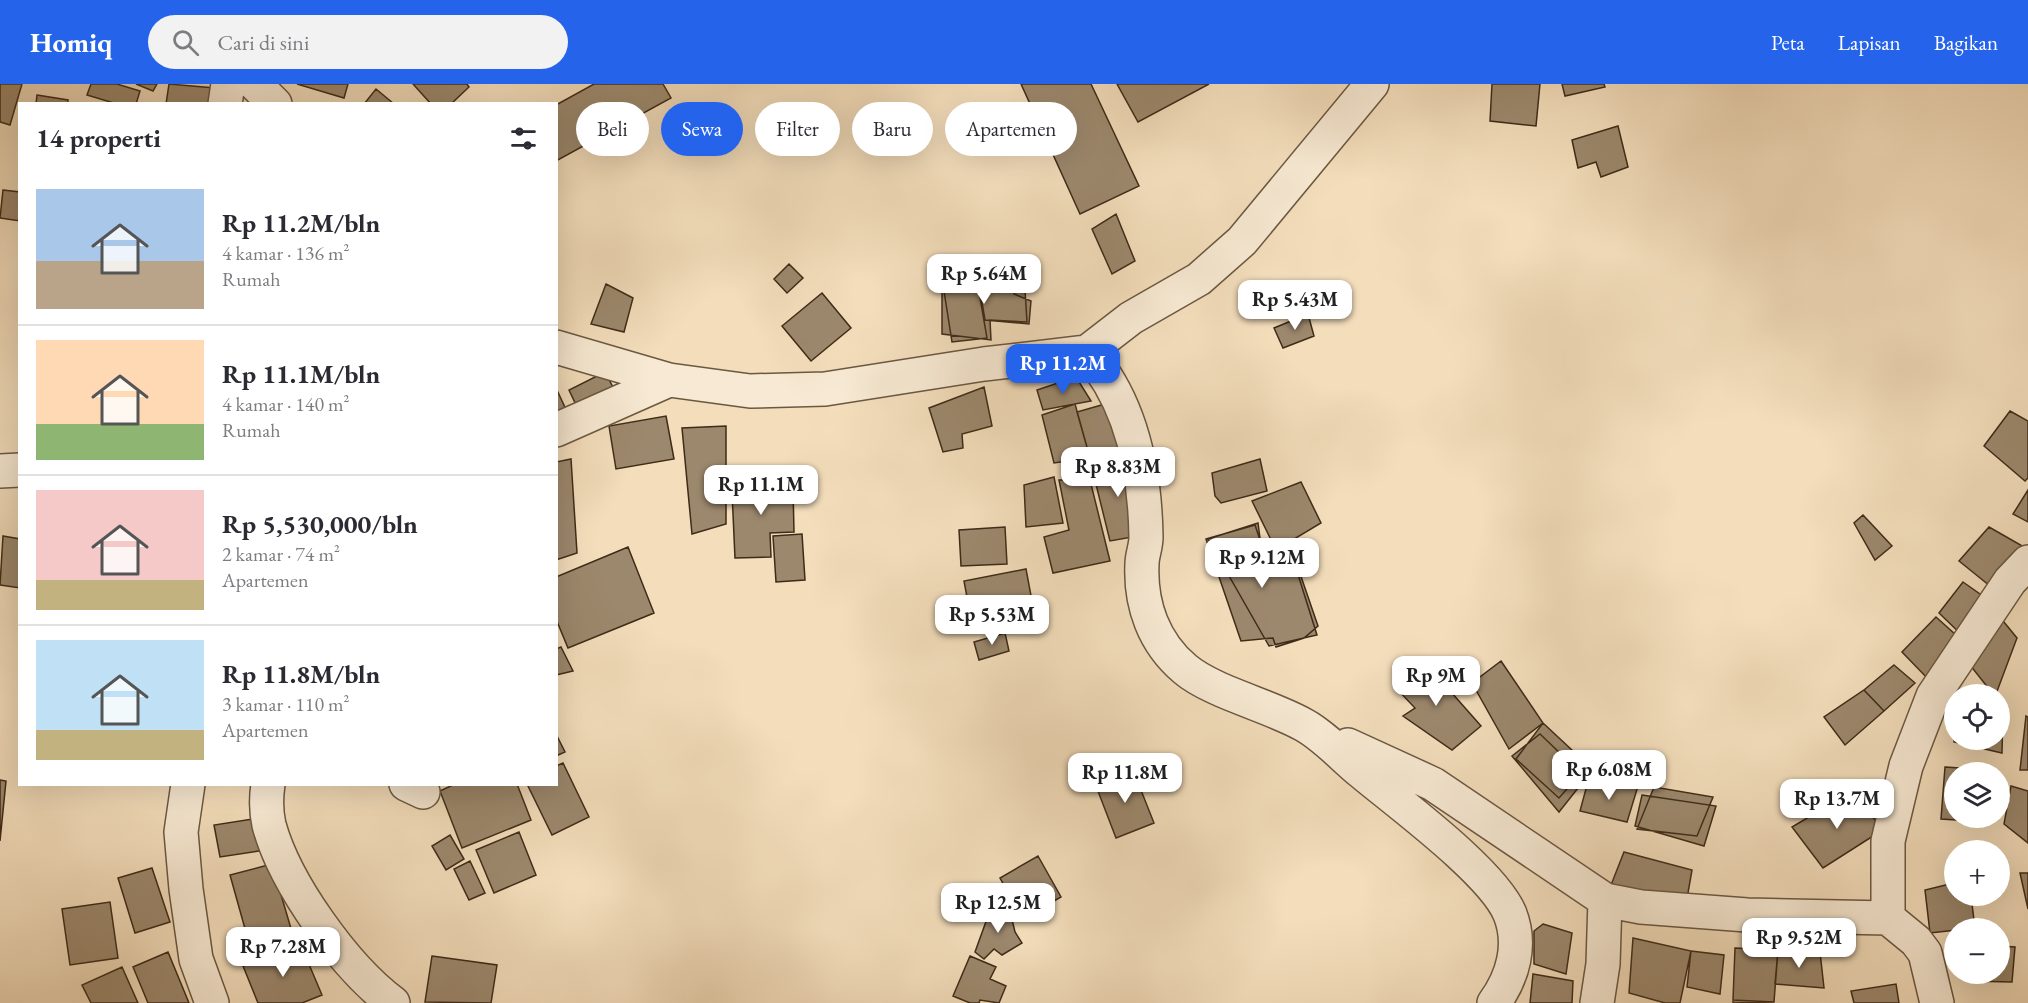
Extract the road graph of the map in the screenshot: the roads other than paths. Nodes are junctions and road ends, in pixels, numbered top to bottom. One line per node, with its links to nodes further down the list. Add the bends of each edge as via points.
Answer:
1 (228, 84): 4 (street)
2 (255, 84): 5 (street)
3 (1372, 84): 7 (street, via 1242,241 1200,279 1131,318)
4 (225, 102)
5 (273, 102)
6 (558, 347): 8 (street)
7 (1086, 352): 8 (street, via 825,388 750,391); 13 (street, via 1112,387 1136,448 1143,480 1146,540 1142,563 1150,623 1165,648 1186,670)
8 (669, 380): 9 (street)
9 (558, 429)
10 (18, 470): 11 (street)
11 (0, 471)
12 (2028, 562): 17 (street, via 2010,581 1933,696 1906,766 1888,842)
13 (1305, 725): 16 (street, via 1433,784); 20 (street, via 1479,872 1503,902 1513,925 1515,959)
14 (188, 786): 18 (street, via 181,832 186,889 196,959)
15 (268, 786): 19 (street, via 268,823 285,866 334,944)
16 (1605, 900): 17 (street, via 1641,907 1747,915); 21 (street)
17 (1888, 918): 22 (street, via 1925,953)
18 (212, 1003)
19 (393, 1003)
20 (1494, 1003)
21 (1597, 1003)
22 (1937, 1003)

